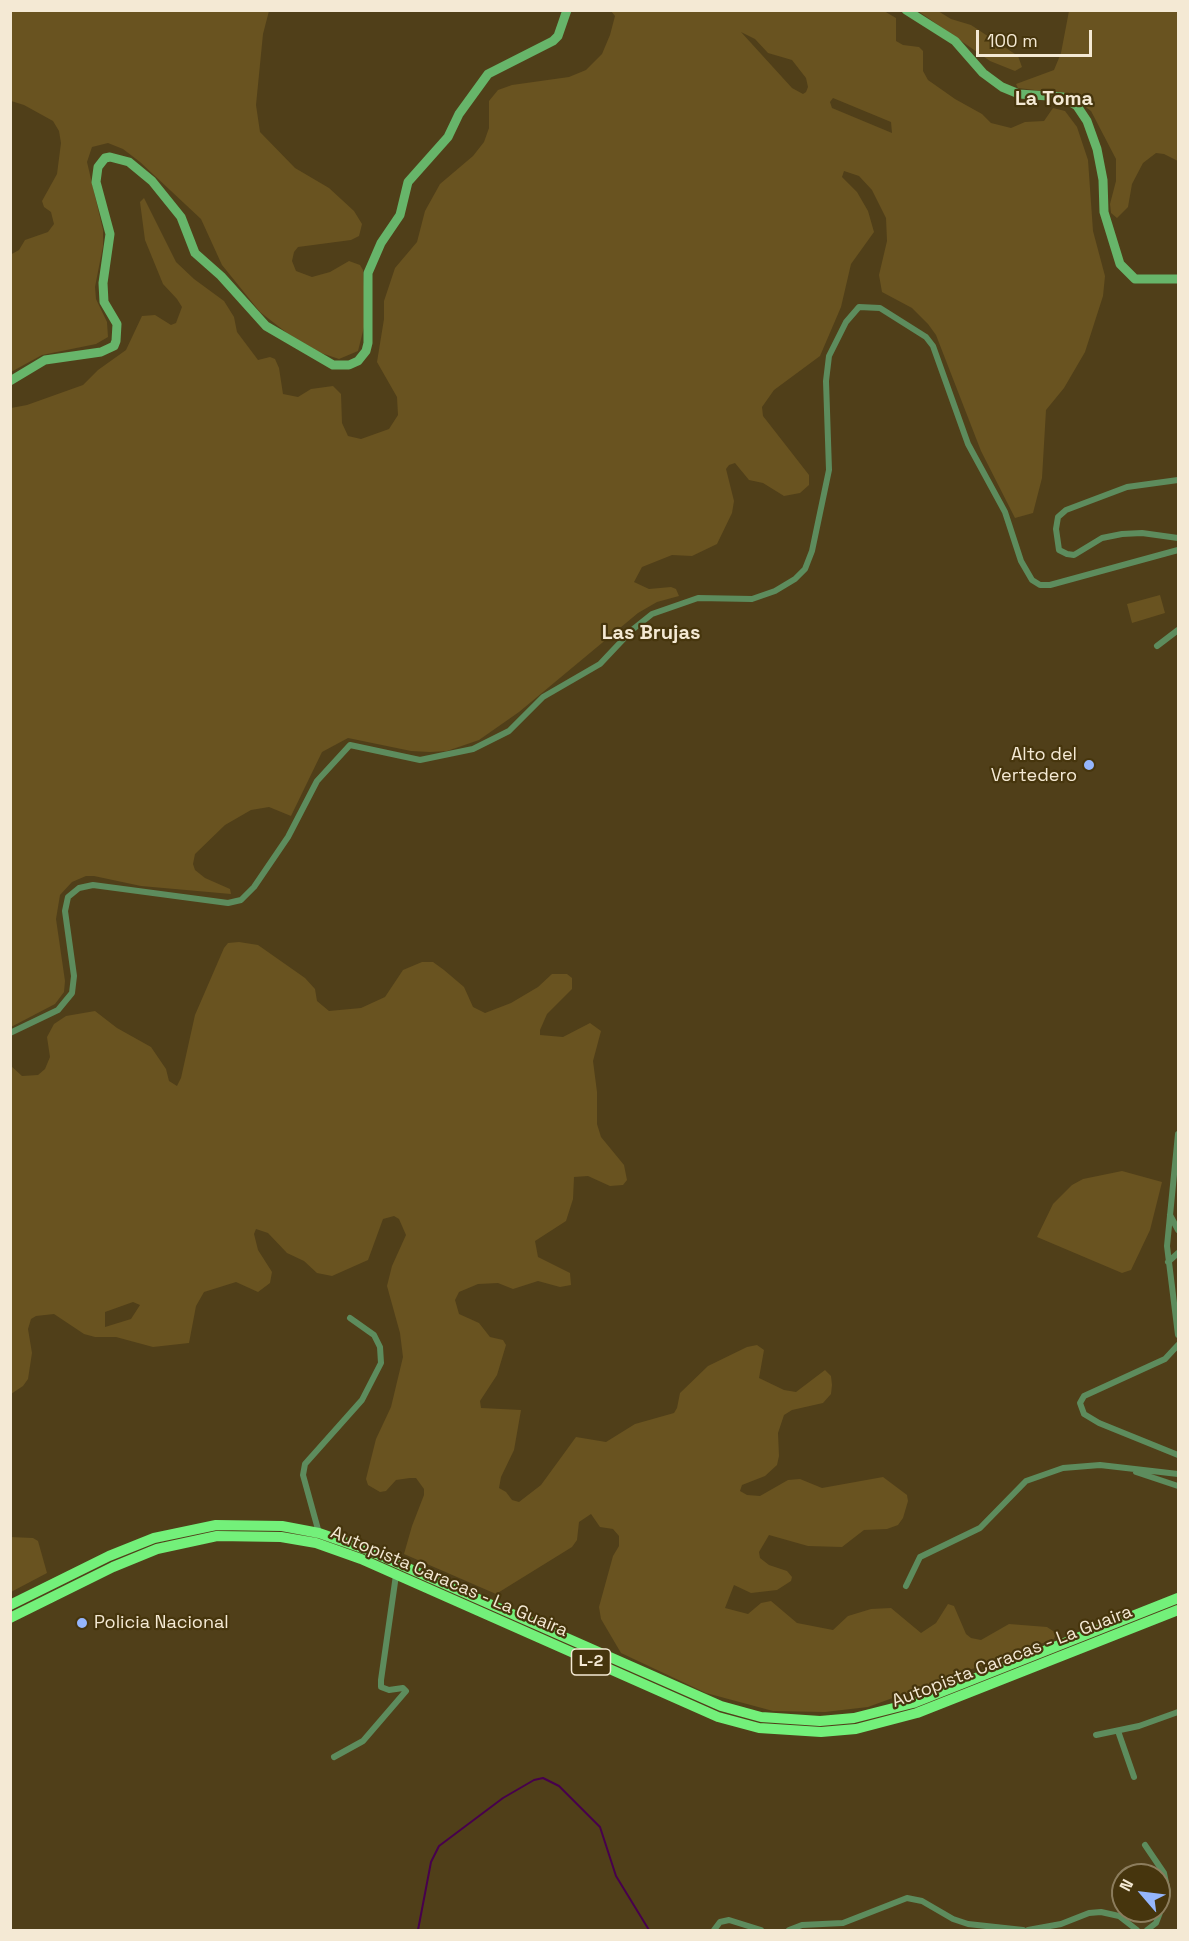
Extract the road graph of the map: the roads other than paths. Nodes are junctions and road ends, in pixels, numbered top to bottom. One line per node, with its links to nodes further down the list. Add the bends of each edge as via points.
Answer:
1 (567, 10): 4 (main road, via 553,41 488,74 459,114 448,137 408,182 400,215 381,243 368,273 368,343 358,361 333,365 266,326 195,253 181,217 158,187 129,162 110,157 98,167 96,182 110,234 103,296 117,324 117,341 101,352 45,360)
2 (906, 10): 3 (main road, via 955,41 983,73 1002,87 1018,94 1063,97 1077,106 1098,149 1104,212 1120,264 1135,279)
3 (1179, 279)
4 (10, 381)
5 (1179, 480): 6 (street, via 1126,487 1074,506 1058,517 1056,529 1059,550 1067,555 1074,555 1102,538 1122,534)
6 (1179, 538)
7 (1179, 550): 10 (street, via 1050,585 1032,580 1021,561 1005,512 968,444 933,346 926,337 882,309 862,306 853,312 829,356 828,481 808,563 795,579 752,599 698,598 652,614 600,664 543,697 509,731 473,749 420,760 350,745 321,776 288,837 241,900 228,903 93,885 73,892 65,911 74,976 72,993 58,1010)
8 (1179, 630): 9 (street)
9 (1157, 646)
10 (10, 1033)
11 (1179, 1134): 12 (street)
12 (1169, 1214): 13 (street); 15 (street)
13 (1179, 1230)
14 (1179, 1253): 15 (street)
15 (1168, 1262): 17 (street)
16 (1179, 1290): 17 (street)
17 (1171, 1291): 19 (street)
18 (350, 1318): 25 (street, via 374,1335 381,1363 362,1400 305,1464 303,1475)
19 (1179, 1335)
20 (1179, 1345): 21 (street, via 1165,1359 1084,1396 1080,1403 1084,1414 1098,1423)
21 (1179, 1455)
22 (1134, 1471): 23 (street); 24 (street); 27 (street, via 1109,1466 1074,1467 1026,1481 980,1528 920,1557)
23 (1179, 1474)
24 (1179, 1486)
25 (319, 1533): 28 (highway, Autopista Caracas - La Guaira / L-2, via 365,1549 702,1699 740,1712 799,1721 854,1718 913,1703); 29 (highway, Autopista Caracas - La Guaira / L-2, via 248,1524 178,1532 109,1556)
26 (396, 1575): 30 (highway, Autopista Caracas - La Guaira / L-2, via 708,1713 759,1728 798,1732 855,1729 908,1716); 31 (highway, Autopista Caracas - La Guaira / L-2, via 316,1543 281,1537 218,1536 157,1549); 35 (street, via 381,1687 406,1691 363,1741)
27 (906, 1586)
28 (1179, 1598)
29 (10, 1605)
30 (1179, 1610)
31 (10, 1618)
32 (1179, 1712): 33 (street)
33 (1118, 1731): 34 (street); 36 (street)
34 (1096, 1735)
35 (334, 1757)
36 (1134, 1777)
37 (1145, 1845): 43 (street, via 1164,1873 1168,1892 1156,1923)
38 (714, 1930): 39 (street, via 720,1922 729,1920)
39 (761, 1930)
40 (789, 1930): 41 (street, via 802,1925 843,1923 908,1898 968,1924)
41 (1025, 1930): 42 (street, via 1101,1912 1119,1916)
42 (1137, 1930)
43 (1147, 1930)

